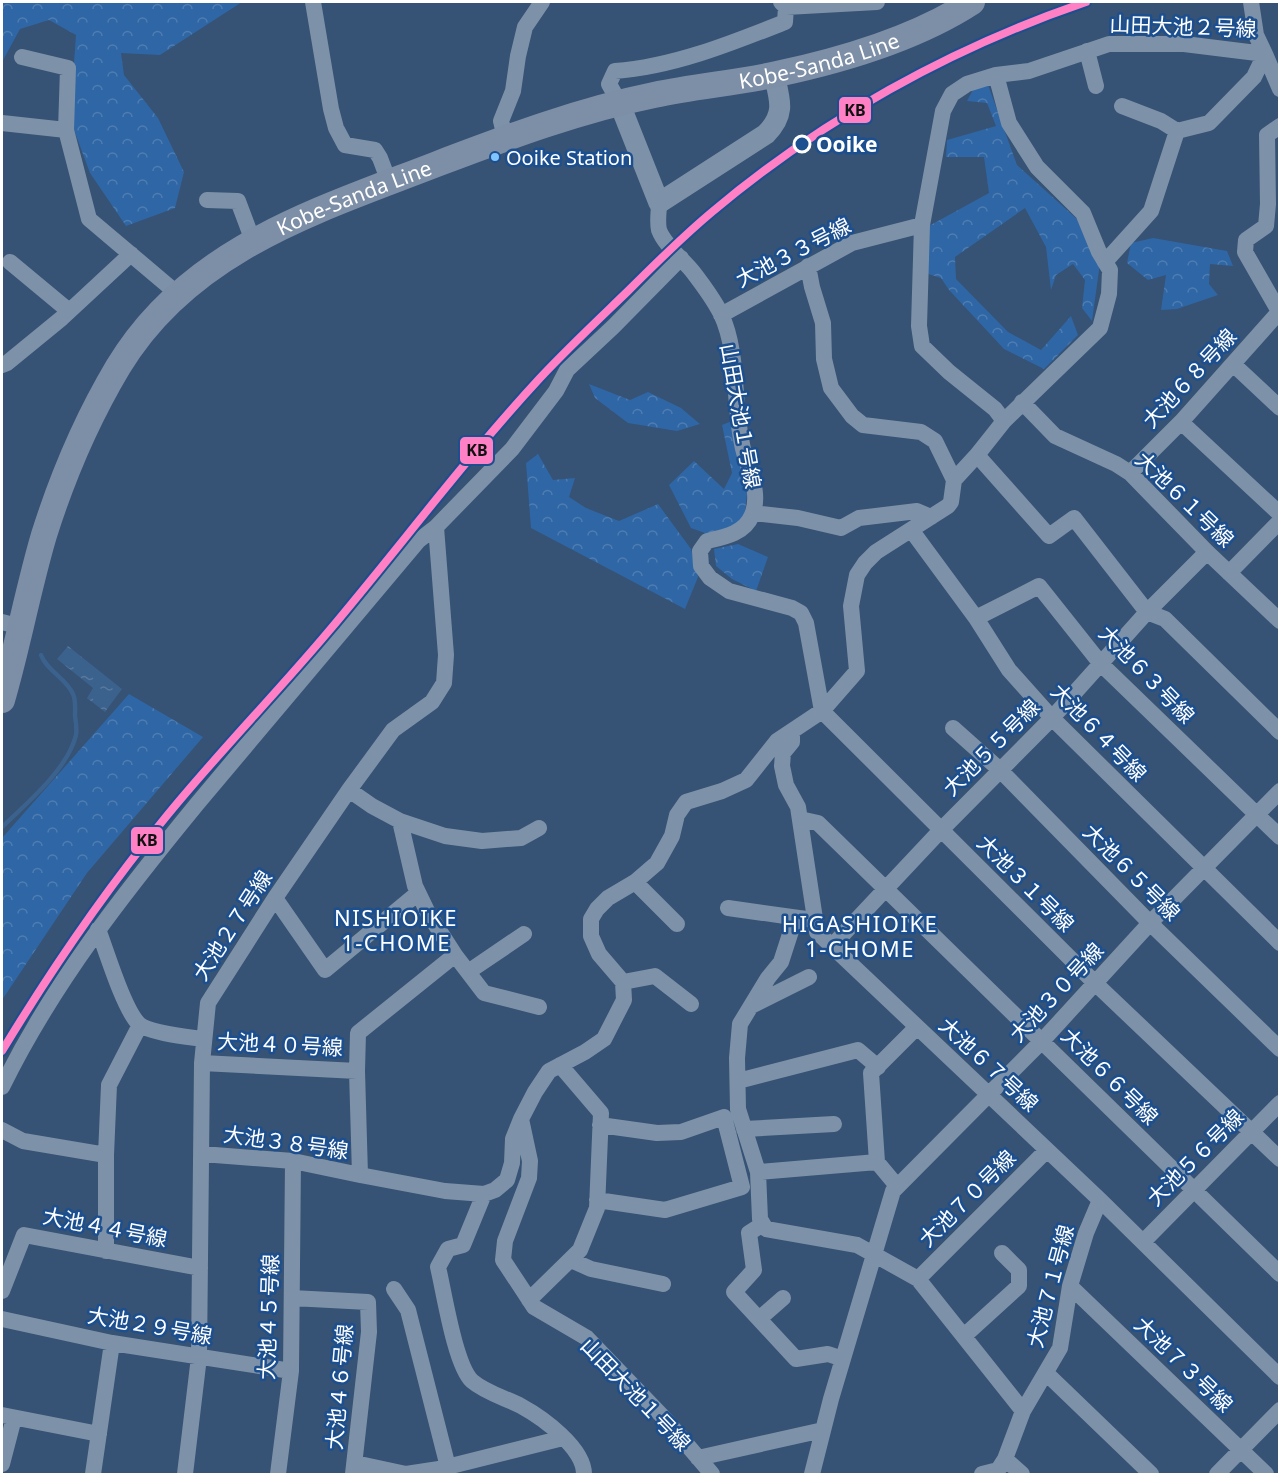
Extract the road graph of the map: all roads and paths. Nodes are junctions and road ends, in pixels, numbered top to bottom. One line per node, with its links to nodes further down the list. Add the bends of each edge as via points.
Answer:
1 (313, 2): 21 (street, via 336,128 345,145 375,150)
2 (542, 2): 20 (street, via 525,27 513,91 501,121)
3 (877, 2): 5 (street)
4 (1251, 2): 8 (street, 山田大池２号線, via 1256,35)
5 (783, 4): 14 (street, via 785,22 638,70 615,71 609,84)
6 (956, 5): 10 (main road, Kobe-Sanda Line, via 908,35)
7 (1087, 51): 8 (street, 山田大池２号線, via 1108,44 1184,44); 11 (street, 山田大池２号線, via 1029,71); 12 (street)
8 (1272, 53): 13 (street); 19 (street, via 1209,123)
9 (22, 57): 18 (street, via 68,68)
10 (774, 75): 14 (main road, Kobe-Sanda Line); 23 (street, via 781,112 775,125)
11 (996, 75): 24 (street, 山田大池２号線, via 967,84 952,94 943,111); 29 (street, via 1009,123 1037,167 1083,213)
12 (1096, 86)
13 (1280, 89)
14 (619, 102): 20 (main road, Kobe-Sanda Line); 23 (street, 山田大池１号線)
15 (1122, 106): 19 (street)
16 (2, 123): 18 (street)
17 (1280, 126): 33 (street, via 1267,135 1266,226 1246,240 1245,252)
18 (66, 130): 26 (street, via 89,219)
19 (1177, 131): 29 (street, via 1151,211)
20 (505, 138): 21 (main road, Kobe-Sanda Line)
21 (389, 182): 25 (main road, Kobe-Sanda Line)
22 (207, 200): 25 (street, via 238,201)
23 (659, 203): 27 (street, 山田大池１号線, via 659,229)
24 (922, 225): 30 (street, 大池３３号線, via 852,243); 39 (street, 山田大池２号線, via 922,346)
25 (253, 241): 31 (main road, Kobe-Sanda Line, via 214,265)
26 (131, 254): 31 (street); 32 (street)
27 (681, 258): 34 (street, 山田大池１号線); 48 (street, via 567,370 512,449)
28 (10, 262): 32 (street)
29 (1105, 262): 37 (street, via 1110,270 1109,294 1100,328)
30 (808, 266): 34 (street, 大池３３号線); 43 (street, via 823,323 824,359 831,388 863,425 921,432 935,441)
31 (179, 295): 55 (main road, Kobe-Sanda Line, via 118,366 83,435)
32 (69, 311): 36 (street)
33 (1279, 313): 35 (street, 大池６８号線)
34 (721, 315): 44 (street, 山田大池１号線, via 731,347 742,446 754,485)
35 (1233, 364): 38 (street); 40 (street, 大池６８号線)
36 (2, 365)
37 (1022, 402): 39 (street); 42 (street, 大池６１号線, via 1055,436)
38 (1280, 408)
39 (1004, 421): 41 (street)
40 (1180, 422): 42 (street, 大池６８号線); 45 (street)
41 (977, 455): 43 (street); 52 (street, via 1049,536 1074,518)
42 (1130, 472): 50 (street, 大池６１号線)
43 (954, 480): 46 (street, via 951,502)
44 (753, 513): 46 (street, via 841,528 859,518 917,511); 58 (street, 山田大池１号線, via 742,529 707,541 700,551 701,566 729,591 801,613 806,622)
45 (1280, 514)
46 (931, 518): 49 (street)
47 (1280, 521): 51 (street)
48 (436, 526): 64 (street, 大池２７号線, via 446,655 444,683 432,702 393,730); 81 (street, via 418,541 249,742)
49 (912, 531): 53 (street, 大池６４号線); 58 (street, via 876,552 857,575 851,606 857,671)
50 (1207, 552): 51 (street, 大池６１号線); 52 (street, 大池５５号線)
51 (1230, 573): 54 (street, 大池６１号線)
52 (1147, 612): 56 (street, 大池５５号線); 62 (street, via 1165,619)
53 (976, 618): 56 (street, 大池６３号線, via 1039,586); 59 (street, 大池６４号線, via 1009,670)
54 (1280, 621)
55 (11, 625): 57 (main road, Kobe-Sanda Line)
56 (1101, 664): 59 (street, 大池５５号線); 66 (street, 大池６３号線)
57 (2, 700)
58 (822, 711): 61 (street); 70 (street, 大池３１号線)
59 (1052, 718): 63 (street, 大池５５号線); 72 (street, 大池６４号線)
60 (953, 728): 63 (street, 大池６５号線)
61 (792, 730): 67 (street, 大池６７号線, via 792,742 783,753 782,766); 73 (street, via 777,741 746,780 686,802 657,863)
62 (1280, 732)
63 (999, 769): 70 (street, 大池５５号線); 79 (street, 大池６５号線)
64 (349, 790): 68 (street); 76 (street, 大池２７号線)
65 (1280, 791): 66 (street, 大池３０号線)
66 (1257, 815): 71 (street, 大池６３号線); 72 (street, 大池３０号線)
67 (800, 819): 74 (street, 大池６６号線, via 818,823); 78 (street, 大池６７号線)
68 (400, 821): 69 (street, via 445,836 482,841 521,838); 75 (street)
69 (539, 828)
70 (940, 830): 74 (street, 大池５５号線); 89 (street, 大池３１号線)
71 (1280, 837)
72 (1203, 868): 79 (street, 大池３０号線); 83 (street, 大池６４号線)
73 (635, 882): 80 (street); 88 (street, via 608,898 591,919 591,936 599,954)
74 (886, 890): 84 (street, 大池５５号線); 96 (street, 大池６６号線)
75 (418, 893): 76 (street, via 325,970); 85 (street)
76 (275, 898): 95 (street, 大池２７号線, via 208,1003)
77 (728, 908): 78 (street)
78 (807, 919): 84 (street, 大池６７号線); 91 (street, via 792,928 781,962)
79 (1150, 923): 89 (street, 大池３０号線); 97 (street, 大池６５号線)
80 (677, 924)
81 (98, 929): 93 (street, via 125,1000); 103 (street, via 47,1003)
82 (524, 934): 86 (street)
83 (1280, 943)
84 (832, 946): 94 (street, 大池６７号線)
85 (455, 955): 86 (street); 101 (street, 大池３８号線, via 358,1033)
86 (468, 972): 92 (street, via 484,993)
87 (809, 977): 91 (street)
88 (623, 982): 90 (street, via 655,976); 99 (street, via 624,1000 604,1039)
89 (1095, 984): 96 (street, 大池３０号線); 111 (street, 大池３１号線)
90 (691, 1004)
91 (750, 1006): 102 (street, via 740,1024)
92 (539, 1007)
93 (140, 1025): 95 (street); 114 (street, via 109,1084)
94 (917, 1027): 100 (street); 104 (street, 大池６７号線)
95 (203, 1039): 98 (street, 大池２７号線)
96 (1042, 1041): 104 (street, 大池３０号線); 121 (street, 大池６６号線)
97 (1280, 1048)
98 (202, 1063): 101 (street, 大池４０号線); 113 (street, 大池２７号線)
99 (560, 1065): 106 (street, via 549,1071); 108 (street, via 601,1113)
100 (878, 1067): 102 (street, via 858,1050); 117 (street, via 871,1073)
101 (357, 1071): 119 (street, 大池３８号線)
102 (738, 1081): 109 (street, via 738,1108)
103 (2, 1087)
104 (988, 1094): 112 (street, 大池６７号線); 120 (street, 大池３０号線)
105 (1280, 1103): 111 (street, 大池５６号線)
106 (521, 1119): 122 (street, via 513,1139 507,1180 495,1191); 140 (street, 山田大池１号線, via 530,1161 529,1178 505,1241 503,1260)
107 (834, 1124): 109 (street)
108 (600, 1125): 123 (street); 123 (street, via 657,1133 681,1132 724,1117 742,1187 665,1210)
109 (744, 1129): 118 (street)
110 (2, 1130): 114 (street, via 23,1141)
111 (1252, 1132): 115 (street, 大池３１号線); 121 (street, 大池５６号線)
112 (1047, 1150): 124 (street, 大池６７号線); 133 (street, 大池７０号線)
113 (202, 1154): 116 (street, 大池３８号線); 131 (street, 大池２７号線)
114 (106, 1155): 127 (street)
115 (1280, 1159)
116 (293, 1161): 119 (street, 大池３８号線); 138 (street, 大池４５号線)
117 (878, 1162): 118 (street); 120 (street)
118 (758, 1172): 125 (street)
119 (360, 1175): 122 (street)
120 (897, 1186): 129 (street, 大池３０号線, via 892,1191)
121 (1194, 1191): 126 (street, 大池５６号線); 132 (street, 大池６６号線)
122 (484, 1194): 155 (street, via 463,1245 448,1249 438,1267 462,1363 472,1380 522,1406)
123 (597, 1200): 130 (street, via 580,1250)
124 (1100, 1200): 126 (street, 大池６７号線); 135 (street, 大池７１号線)
125 (763, 1224): 129 (street, 大池７０号線, via 766,1229 857,1245); 142 (street, via 749,1233 754,1270 734,1292)
126 (1143, 1242): 149 (street, 大池６７号線)
127 (106, 1251): 131 (street, 大池４４号線); 137 (street, 大池４４号線, via 24,1235)
128 (1002, 1253): 143 (street, via 1019,1270 1019,1286)
129 (875, 1254): 133 (street, 大池７０号線); 146 (street, 大池３０号線)
130 (571, 1260): 134 (street, via 591,1269); 140 (street)
131 (200, 1268): 145 (street, 大池２７号線)
132 (1280, 1275)
133 (918, 1279): 143 (street, 大池７０号線)
134 (663, 1284)
135 (1070, 1286): 148 (street, 大池７１号線, via 1060,1348); 156 (street, 大池７３号線)
136 (394, 1289): 161 (street, via 408,1310)
137 (2, 1291)
138 (292, 1298): 147 (street, 大池４５号線); 160 (street, 大池４６号線, via 368,1302 369,1332)
139 (783, 1298): 142 (street)
140 (529, 1300): 157 (street, 山田大池１号線, via 534,1307 587,1338)
141 (2, 1319): 144 (street, 大池２９号線)
142 (759, 1319): 146 (street, via 796,1359 828,1354)
143 (964, 1336): 151 (street, 大池７０号線)
144 (112, 1343): 145 (street, 大池２９号線); 154 (street)
145 (199, 1357): 147 (street, 大池２９号線); 163 (street, 大池２７号線)
146 (843, 1359): 153 (street, 大池３０号線)
147 (291, 1371): 164 (street, 大池４５号線)
148 (1046, 1373): 151 (street, 大池７１号線); 170 (street)
149 (1280, 1377)
150 (1280, 1410): 156 (street)
151 (1023, 1411): 158 (street, 大池７１号線)
152 (8, 1417): 154 (street); 159 (street)
153 (823, 1430): 157 (street); 167 (street, 大池３０号線)
154 (99, 1434): 162 (street)
155 (563, 1438): 161 (street); 165 (street, via 584,1466)
156 (1241, 1450): 171 (street); 172 (street, 大池７３号線)
157 (698, 1458): 166 (street, 山田大池１号線)
158 (1005, 1459): 168 (street, via 998,1470); 169 (street)
159 (2, 1464)
160 (354, 1469): 161 (street, via 406,1474)
161 (442, 1470)
162 (93, 1474)
163 (184, 1474)
164 (278, 1474)
165 (584, 1474)
166 (712, 1474)
167 (812, 1474)
168 (982, 1474)
169 (1022, 1474)
170 (1151, 1474)
171 (1217, 1474)
172 (1266, 1474)

